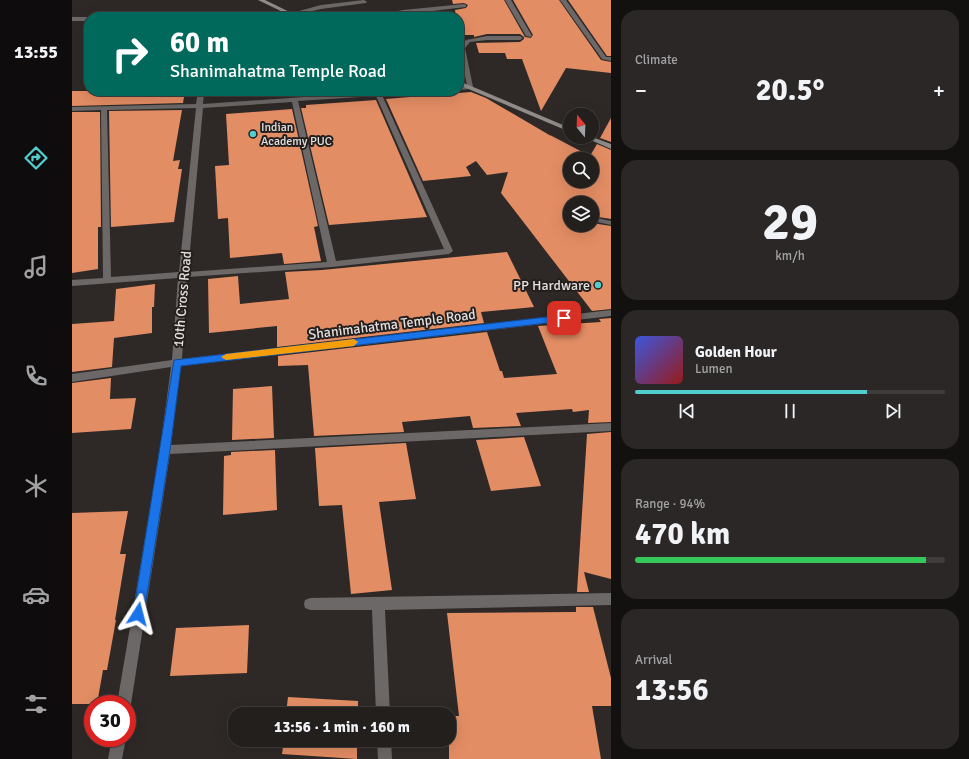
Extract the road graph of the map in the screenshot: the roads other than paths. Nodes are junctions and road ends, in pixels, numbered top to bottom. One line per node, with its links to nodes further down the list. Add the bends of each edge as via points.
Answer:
1 (261, 0): 6 (street)
2 (508, 0): 11 (street)
3 (563, 0): 15 (street, via 604,58)
4 (364, 2): 7 (street)
5 (464, 6): 8 (street)
6 (287, 12)
7 (300, 12)
8 (403, 12)
9 (72, 19): 10 (street)
10 (84, 19)
11 (529, 36)
12 (520, 38): 13 (street, via 487,38 468,41)
13 (464, 46)
14 (464, 58): 17 (street)
15 (611, 59)
16 (464, 85): 17 (street)
17 (470, 87): 18 (street); 26 (street)
18 (464, 88)
19 (201, 96): 23 (street, 10th Cross Road)
20 (350, 96): 22 (street)
21 (379, 96): 31 (street, via 449,251)
22 (295, 100): 23 (street); 31 (street)
23 (201, 106): 25 (street); 32 (street, 10th Cross Road)
24 (72, 108): 25 (street)
25 (104, 108): 33 (street)
26 (563, 127)
27 (599, 142): 28 (street)
28 (611, 147)
29 (599, 220): 30 (street)
30 (611, 223)
31 (332, 264): 32 (street)
32 (183, 274): 33 (street); 36 (street, 10th Cross Road)
33 (107, 280): 34 (street)
34 (72, 283)
35 (611, 313): 36 (street, Shanimahatma Temple Road)
36 (177, 363): 37 (street, Shanimahatma Temple Road); 39 (street, 10th Cross Road)
37 (72, 378)
38 (611, 427): 39 (street)
39 (165, 450): 43 (street, 10th Cross Road)
40 (611, 599): 42 (street)
41 (310, 604): 42 (street)
42 (378, 604): 44 (street)
43 (125, 695)
44 (383, 707)
45 (117, 747): 47 (street)
46 (384, 747): 48 (street)
47 (115, 759)
48 (384, 759)

